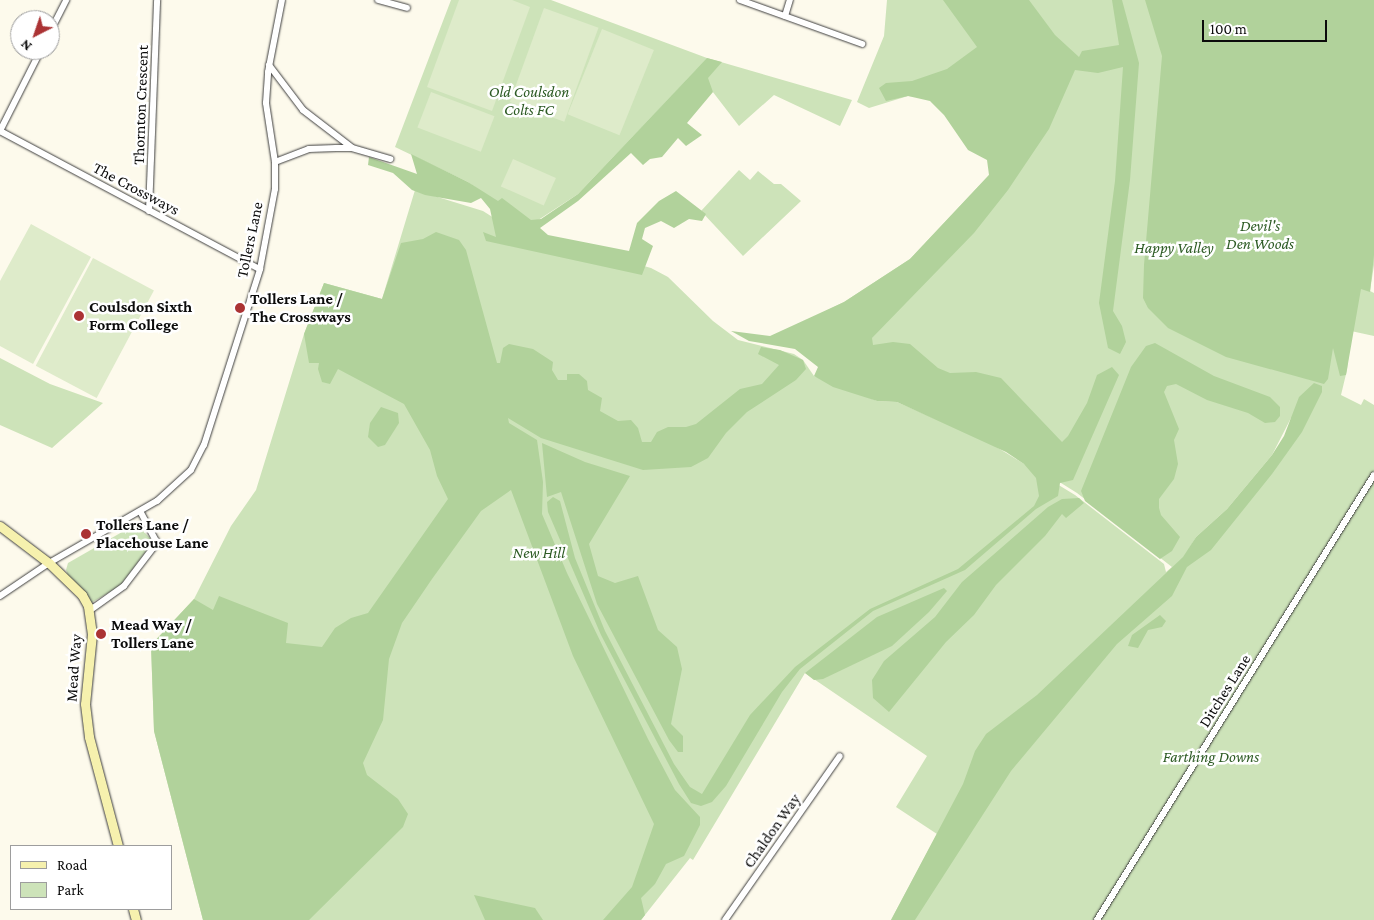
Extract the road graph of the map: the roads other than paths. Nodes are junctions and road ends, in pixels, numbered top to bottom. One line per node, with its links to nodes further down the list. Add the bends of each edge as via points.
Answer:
1 (66, 0): 8 (street)
2 (157, 0): 17 (street, Thornton Crescent)
3 (282, 0): 12 (street, Tollers Lane)
4 (378, 0): 7 (street)
5 (740, 0): 9 (street)
6 (790, 0): 9 (street)
7 (407, 8)
8 (60, 12)
9 (785, 16): 10 (street)
10 (862, 44)
11 (36, 60): 13 (street)
12 (269, 65): 14 (street, via 303,110); 16 (street, Tollers Lane, via 266,103)
13 (0, 131): 17 (street, The Crossways)
14 (352, 148): 15 (street); 16 (street, via 309,149)
15 (390, 159)
16 (276, 162): 18 (street, Tollers Lane, via 275,189)
17 (149, 211): 18 (street, The Crossways)
18 (260, 269): 20 (street, Tollers Lane, via 204,445 187,475)
19 (1374, 475): 28 (street, Ditches Lane)
20 (140, 513): 22 (street, Tollers Lane); 24 (street, via 156,541 153,548 124,586)
21 (0, 526): 22 (street, Mead Way)
22 (49, 563): 23 (street, Tollers Lane); 24 (street, Mead Way, via 82,595)
23 (0, 596)
24 (89, 611): 26 (street, Mead Way, via 92,634 85,704 90,737)
25 (840, 756): 27 (street, Chaldon Way)
26 (118, 845)
27 (725, 920)
28 (1097, 920)

